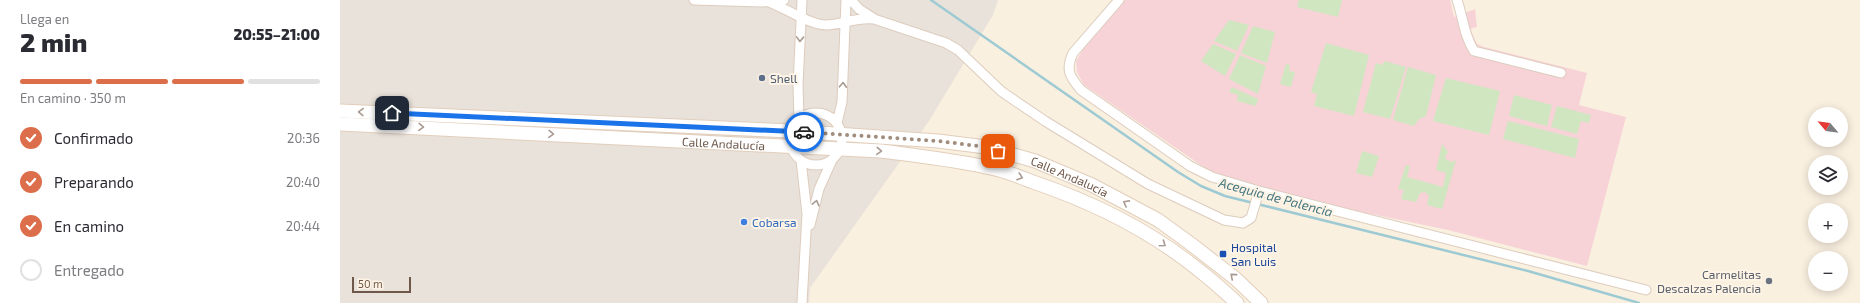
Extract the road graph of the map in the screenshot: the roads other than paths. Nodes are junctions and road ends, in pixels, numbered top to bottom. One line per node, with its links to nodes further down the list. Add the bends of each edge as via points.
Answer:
1 (694, 0): 8 (street)
2 (784, 0): 8 (street)
3 (802, 0): 9 (street)
4 (846, 0): 11 (street)
5 (851, 0): 10 (street)
6 (1119, 0): 22 (street, via 1073,53 1069,61 1070,76 1081,90 1190,166)
7 (1457, 0): 12 (street, via 1468,42 1474,51)
8 (769, 2): 9 (street)
9 (801, 17): 11 (street, via 827,26); 14 (street, one-way to 14)
10 (874, 19): 11 (street); 22 (street, via 946,43 958,50 1001,91 1045,121 1148,184 1224,220 1243,223 1251,218)
11 (845, 21): 16 (street, one-way to 11)
12 (1561, 73)
13 (340, 112): 17 (main road, Calle Andalucía, one-way to 13)
14 (799, 120): 16 (street, via 806,115 817,113 828,116); 17 (street)
15 (340, 124): 18 (main road, Calle Andalucía, one-way to 18)
16 (839, 129): 17 (main road, Calle Andalucía); 19 (street); 27 (main road, Calle Andalucía, one-way to 16, via 1236,279 1158,220 1092,185 1035,161 986,147)
17 (791, 131): 18 (street)
18 (791, 147): 19 (main road, Calle Andalucía); 20 (street)
19 (840, 149): 21 (street); 26 (main road, Calle Andalucía, one-way to 26, via 881,151 947,160 996,170 1056,190 1088,203 1154,238 1200,270)
20 (801, 160): 21 (street, via 818,165); 23 (street, via 807,214)
21 (832, 160): 23 (street, one-way to 21, via 819,189)
22 (1258, 195): 24 (street)
23 (806, 240): 25 (street)
24 (1646, 290)
25 (802, 303)
26 (1237, 303)
27 (1261, 303)

